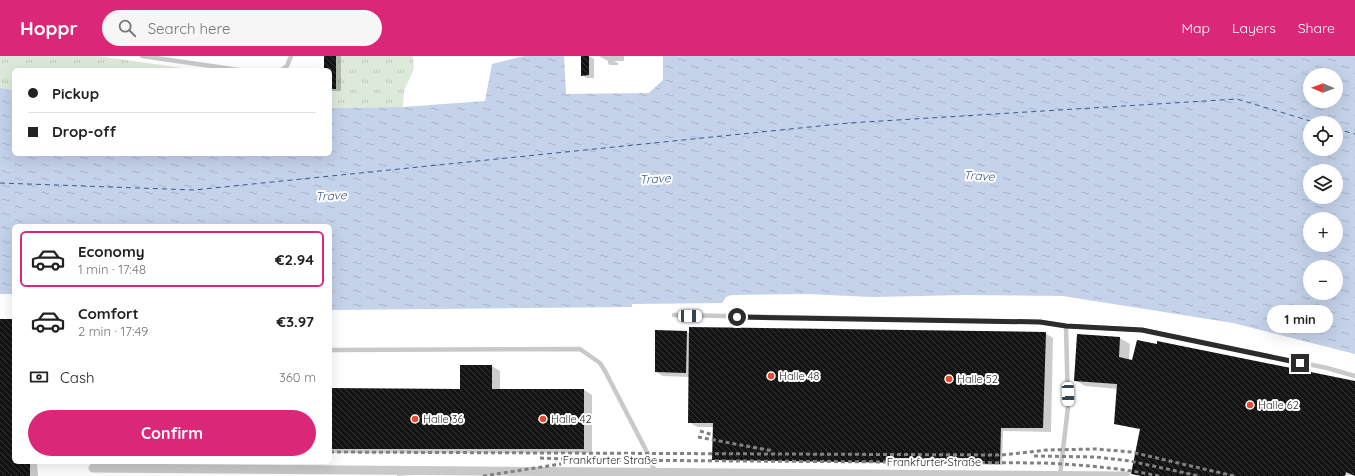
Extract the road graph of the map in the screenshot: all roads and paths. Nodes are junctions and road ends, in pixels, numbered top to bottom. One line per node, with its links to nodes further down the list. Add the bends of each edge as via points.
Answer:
1 (145, 56): 3 (lane)
2 (291, 56): 4 (lane)
3 (226, 68)
4 (284, 68)
5 (674, 316): 6 (lane, via 1040,322)
6 (1066, 326): 8 (lane, via 1142,330); 13 (lane, via 1068,407)
7 (332, 350): 12 (lane, via 580,349 600,363 605,371 648,454)
8 (1355, 376)
9 (93, 468): 10 (street, Frankfurter Straße)
10 (111, 472): 11 (street, Frankfurter Straße)
11 (388, 473): 12 (street, Frankfurter Straße)
12 (655, 474): 13 (street, Frankfurter Straße)
13 (1060, 475): 14 (street, Frankfurter Straße)
14 (1125, 476)

